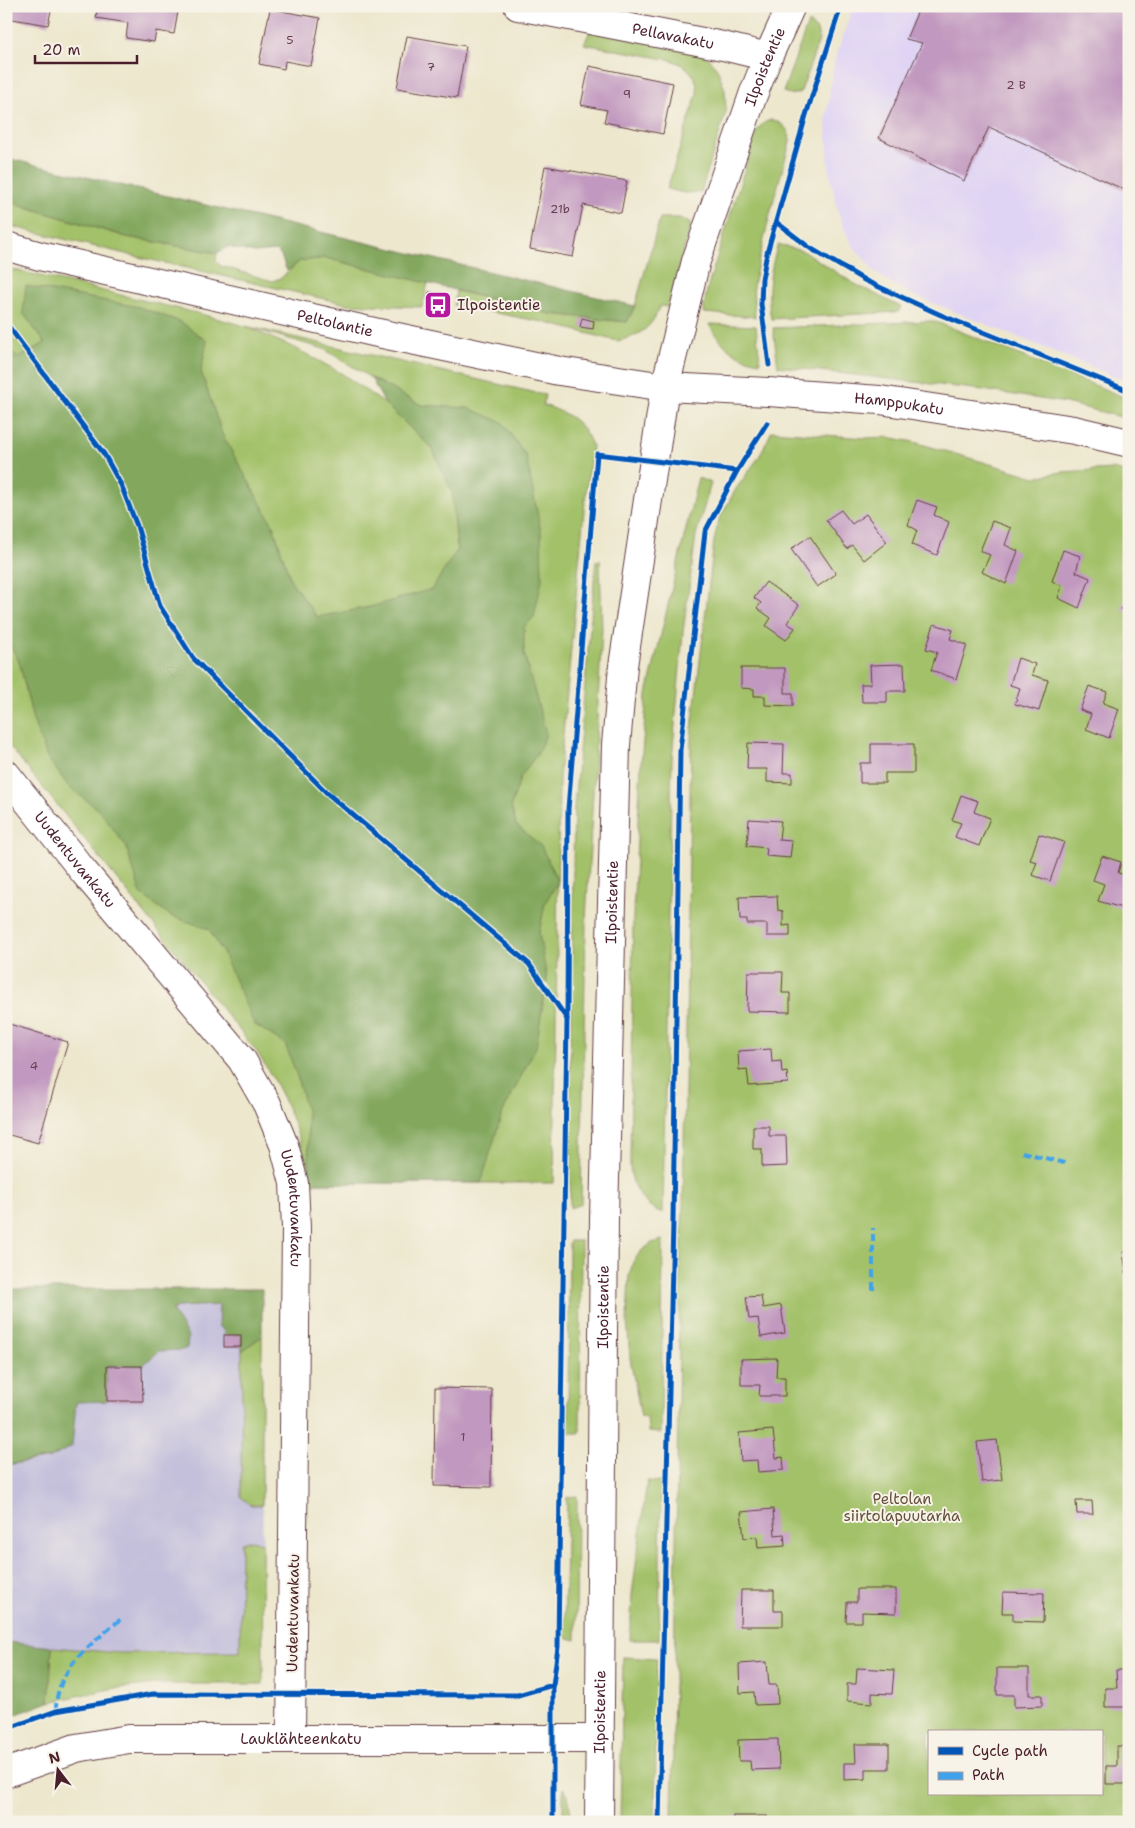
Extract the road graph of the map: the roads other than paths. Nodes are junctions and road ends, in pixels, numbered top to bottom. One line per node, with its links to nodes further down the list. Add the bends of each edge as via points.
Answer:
1 (518, 6): 3 (street, Pellavakatu)
2 (791, 6): 3 (street, Ilpoistentie)
3 (768, 57): 5 (street, Ilpoistentie, via 696,261)
4 (6, 246): 5 (street, Peltolantie, via 431,344 559,371)
5 (665, 387): 6 (street, Hamppukatu, via 880,400 1074,430); 9 (street, Ilpoistentie, via 623,666 616,745 604,1217)
6 (1129, 443)
7 (6, 774): 8 (street, Uudentuvankatu, via 242,1060 267,1104 284,1146 294,1183 296,1228)
8 (291, 1738): 9 (street, Lauklähteenkatu); 10 (street, Lauklähteenkatu, via 129,1739 76,1748)
9 (600, 1739): 11 (street, Ilpoistentie)
10 (6, 1773)
11 (599, 1822)

